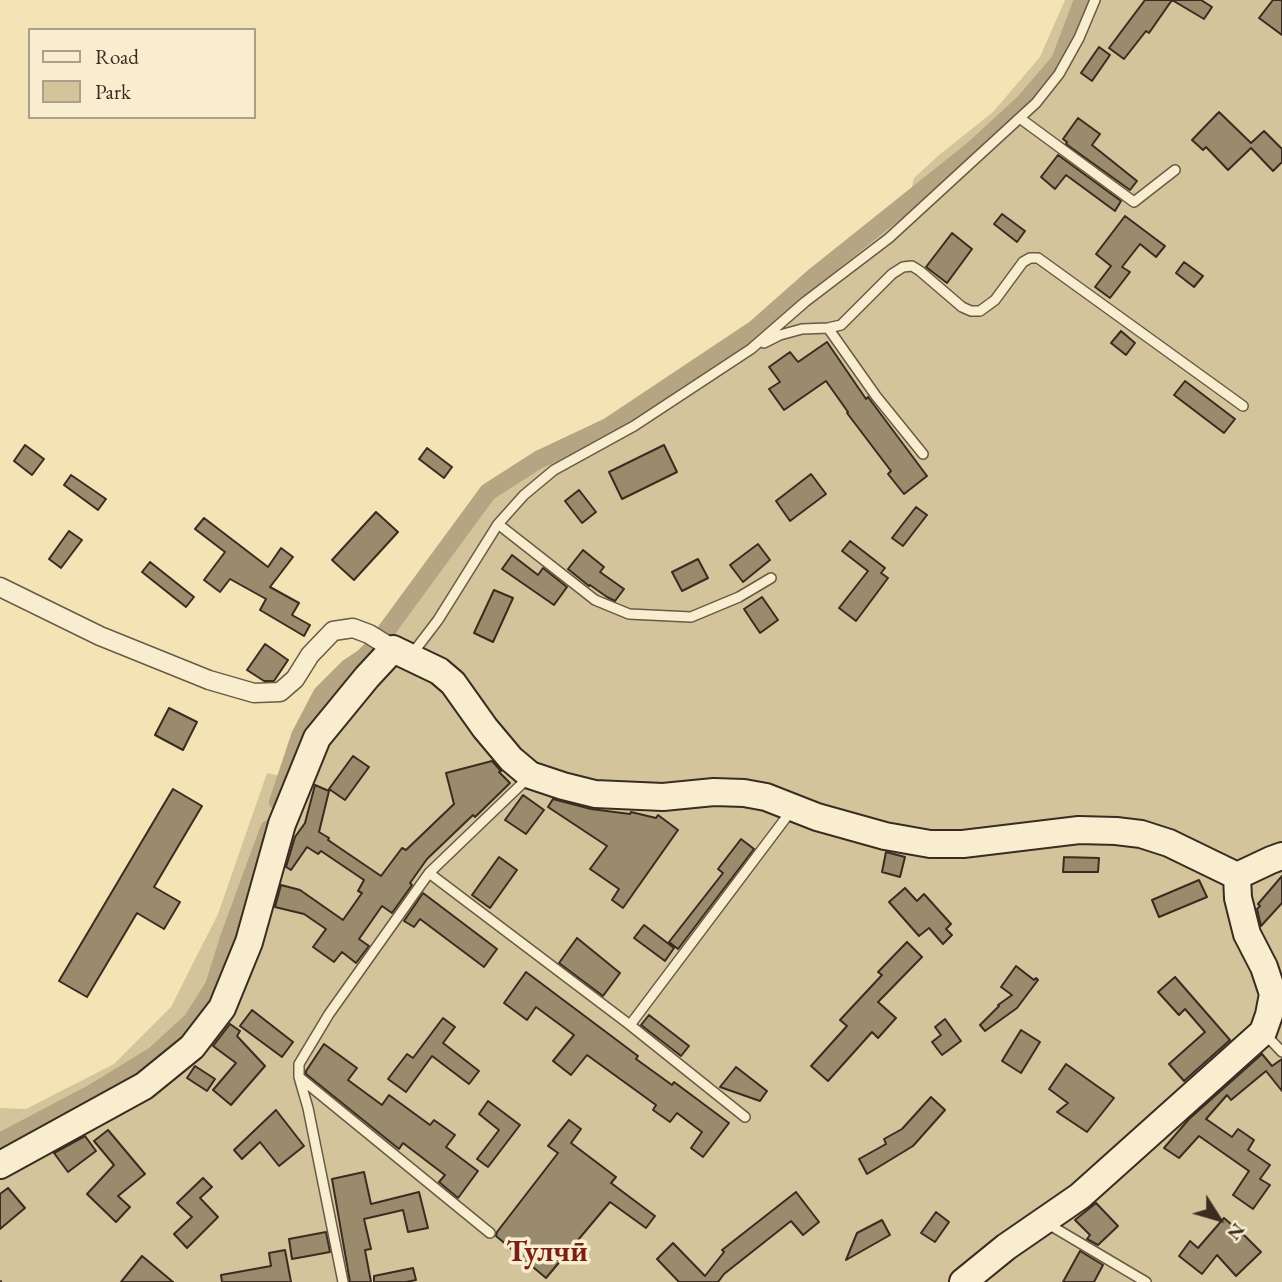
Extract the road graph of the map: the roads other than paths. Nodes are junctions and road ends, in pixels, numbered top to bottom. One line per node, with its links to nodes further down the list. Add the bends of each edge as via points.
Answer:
1 (1095, 0): 2 (lane, via 1059,74)
2 (1021, 119): 3 (lane, via 1134,202); 5 (lane, via 888,238)
3 (1175, 170)
4 (828, 328): 5 (lane, via 802,329); 6 (lane, via 841,325 903,267 920,271 971,311 995,300 1023,262 1038,258); 7 (lane)
5 (751, 349): 8 (lane, via 634,426 554,470)
6 (1243, 407)
7 (923, 454)
8 (498, 524): 9 (lane, via 595,600 629,614 691,617); 11 (lane, via 438,620)
9 (771, 578)
10 (0, 587): 11 (street, via 100,636 254,693 280,692 333,631 353,628)
11 (389, 646): 12 (street, via 453,683 502,749); 22 (street, via 317,738 282,824 249,942 222,1009 192,1048 144,1086)
12 (530, 775): 13 (street, via 595,794 744,793); 15 (lane)
13 (794, 807): 16 (street, via 885,836 930,844 1079,830 1141,834); 17 (lane)
14 (1282, 856): 16 (street)
15 (429, 873): 17 (lane); 20 (lane, via 329,1014 299,1064)
16 (1237, 876): 18 (street, via 1247,933 1273,994)
17 (630, 1025): 21 (lane)
18 (1263, 1032): 19 (lane); 23 (street, via 1080,1196)
19 (1282, 1052)
20 (299, 1077): 24 (lane); 25 (lane)
21 (745, 1116)
22 (0, 1165)
23 (1044, 1222): 26 (street); 27 (lane)
24 (489, 1233)
25 (343, 1282)
26 (963, 1282)
27 (1146, 1282)

